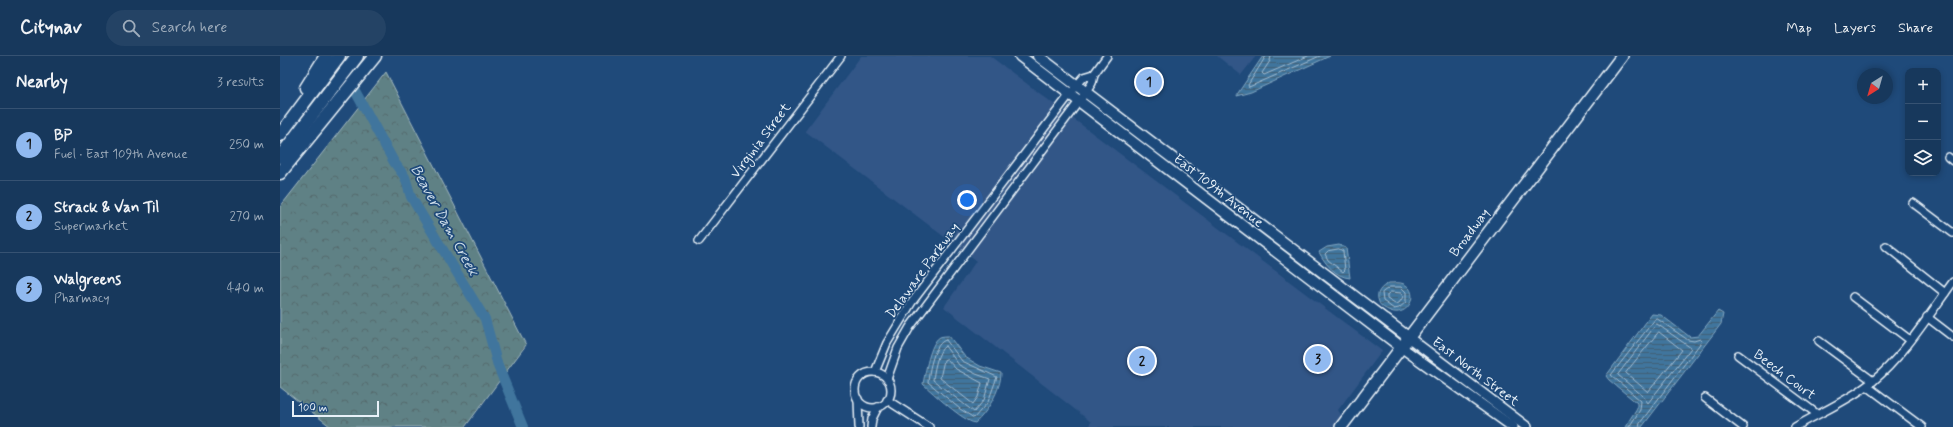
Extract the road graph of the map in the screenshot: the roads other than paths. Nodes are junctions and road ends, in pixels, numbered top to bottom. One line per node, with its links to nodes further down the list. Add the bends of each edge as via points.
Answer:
1 (339, 56): 9 (highway)
2 (375, 56): 16 (highway)
3 (841, 56): 19 (street, Virginia Street)
4 (1020, 56): 11 (main road, East 109th Avenue)
5 (1038, 56): 11 (main road, East 109th Avenue)
6 (1108, 56): 10 (street)
7 (1622, 56): 25 (main road, Broadway)
8 (355, 59): 15 (highway)
9 (327, 61): 13 (highway); 14 (highway)
10 (1094, 74): 11 (street, Delaware Parkway, via 1084,78); 12 (street, Delaware Parkway, via 1092,83)
11 (1074, 90): 12 (main road, East 109th Avenue); 31 (street, Delaware Parkway, via 912,302 887,343)
12 (1083, 96): 25 (main road, East 109th Avenue); 29 (main road, East 109th Avenue, via 1296,269); 32 (street, Delaware Parkway, via 910,327 898,348)
13 (280, 130)
14 (280, 135)
15 (280, 157)
16 (280, 173)
17 (1913, 203): 18 (street)
18 (1953, 232)
19 (699, 240)
20 (1886, 246): 22 (street)
21 (1953, 282): 22 (street)
22 (1945, 293): 24 (street)
23 (1853, 297): 27 (street)
24 (1927, 317): 26 (street); 27 (street)
25 (1408, 337): 29 (main road, Broadway); 44 (street, East North Street)
26 (1953, 337)
27 (1910, 340): 33 (street)
28 (1819, 341): 33 (street)
29 (1401, 347): 42 (main road, Broadway); 43 (street, East North Street)
30 (1738, 355): 38 (street, Beech Court)
31 (875, 372): 32 (street); 35 (street, via 860,378 855,388)
32 (887, 379): 36 (street, via 891,389)
33 (1870, 384): 38 (street, via 1845,401); 47 (street)
34 (1705, 398): 45 (street)
35 (858, 399): 37 (street, via 867,406); 39 (street)
36 (887, 400): 37 (street); 41 (street)
37 (878, 407): 40 (street)
38 (1817, 414): 46 (street)
39 (859, 427)
40 (870, 427)
41 (929, 427)
42 (1341, 427)
43 (1513, 427)
44 (1527, 427)
45 (1743, 427)
46 (1795, 427)
47 (1922, 427)

